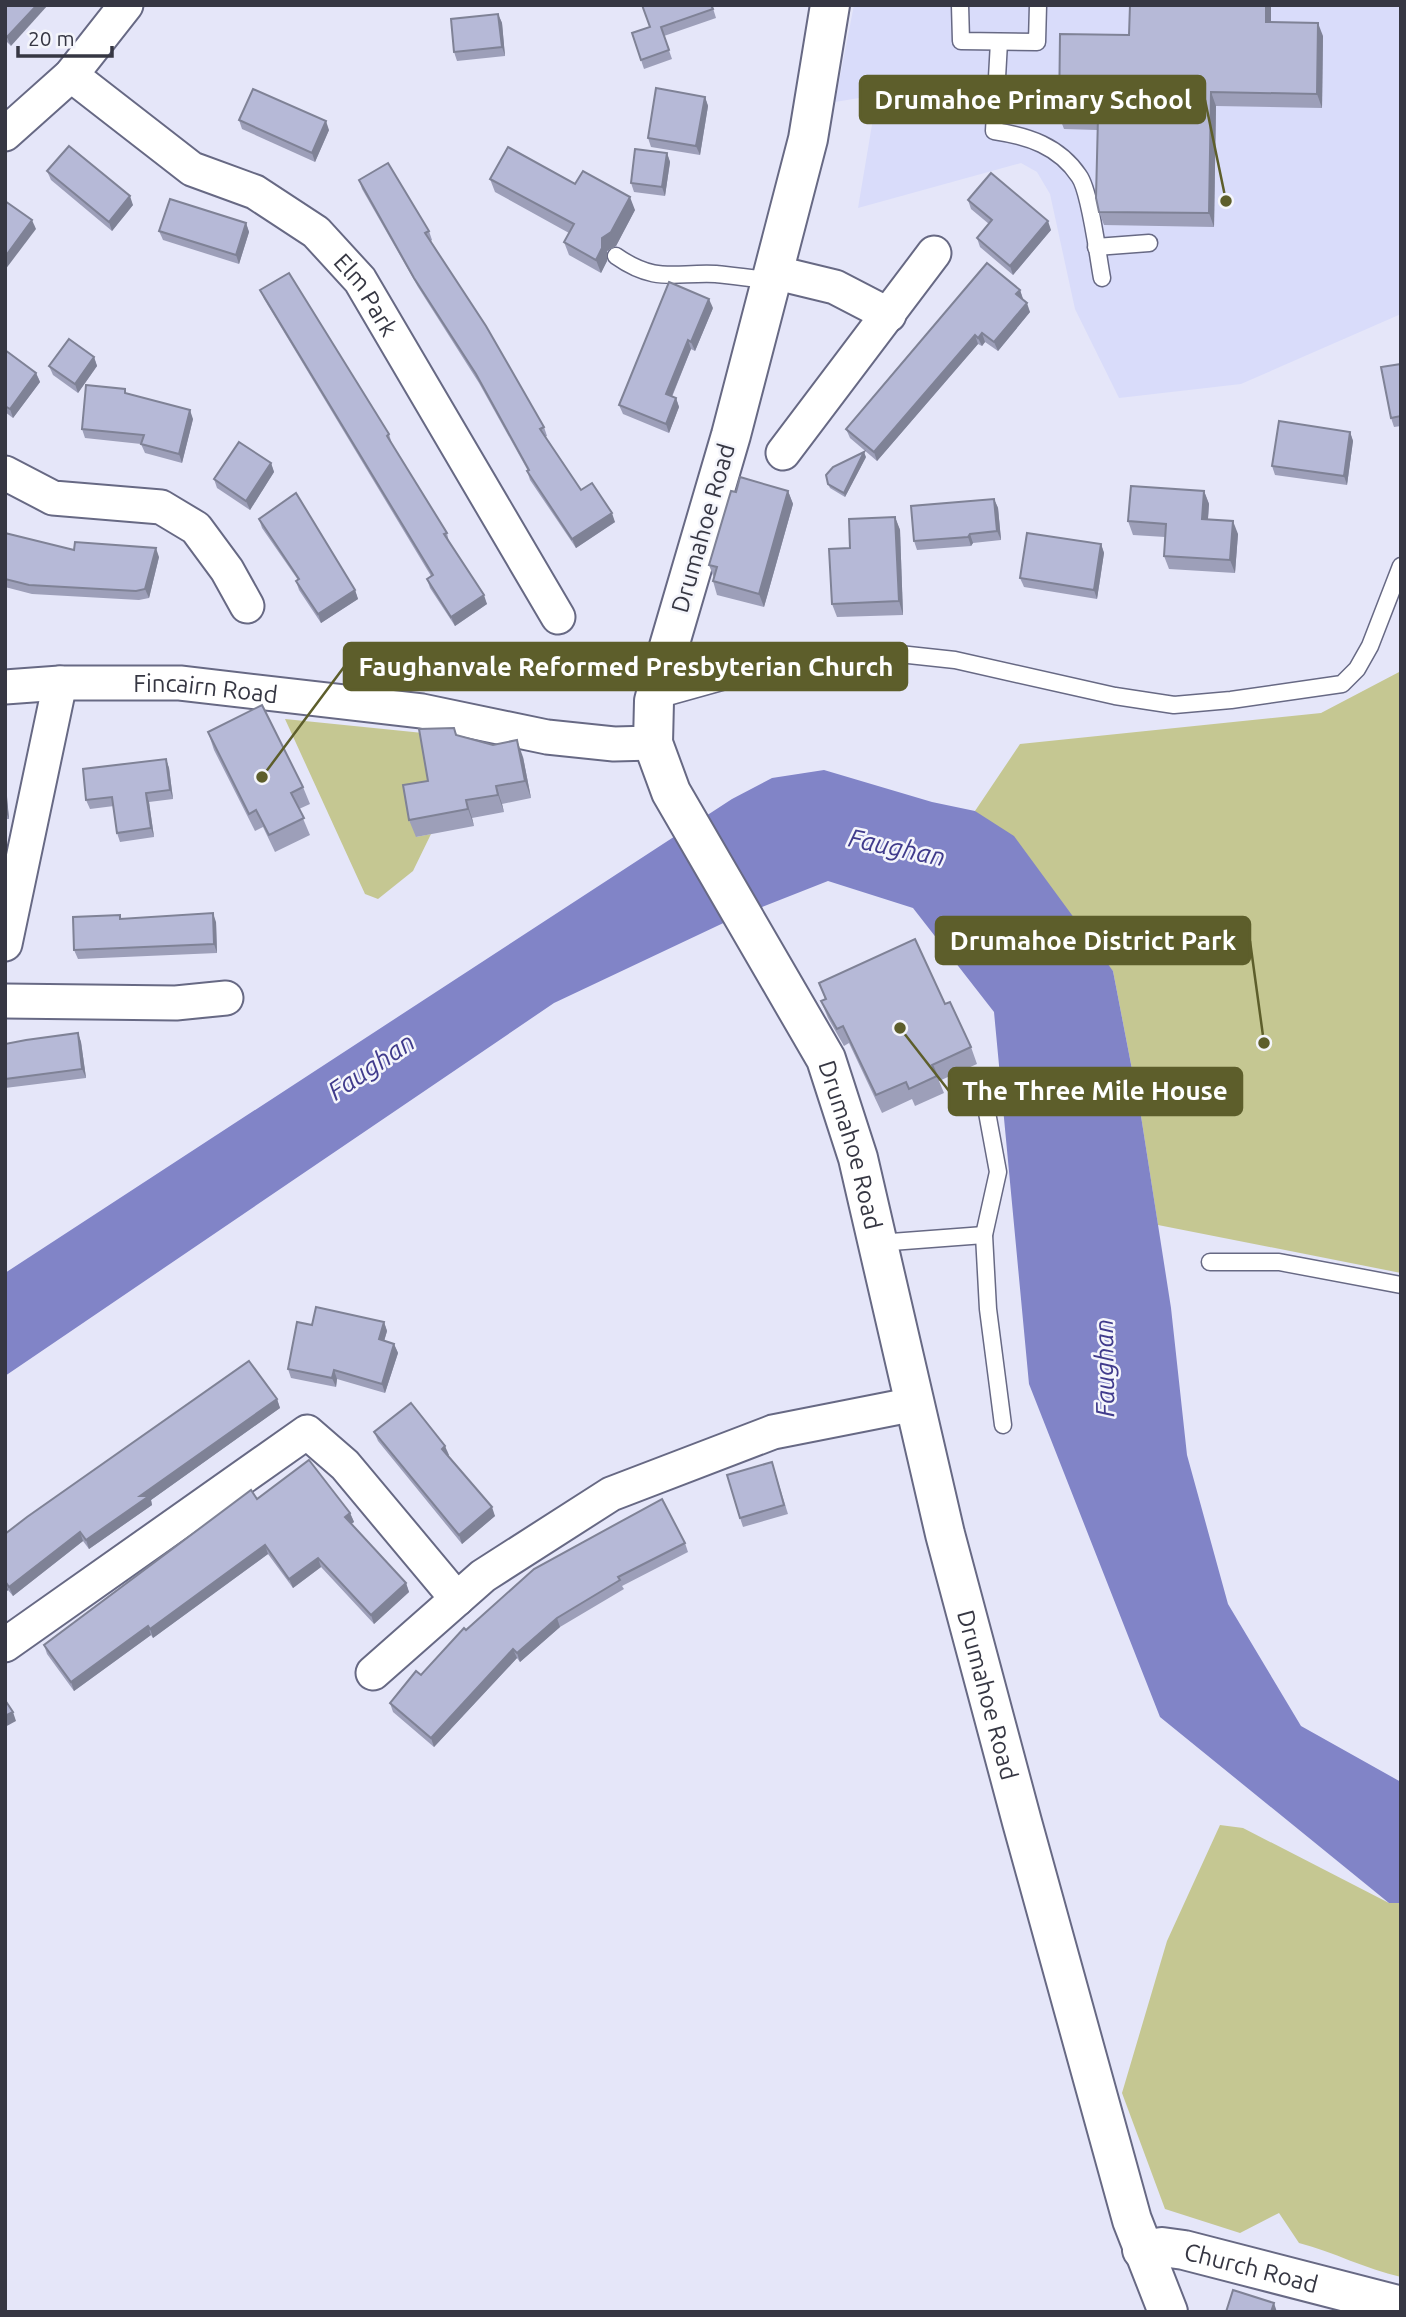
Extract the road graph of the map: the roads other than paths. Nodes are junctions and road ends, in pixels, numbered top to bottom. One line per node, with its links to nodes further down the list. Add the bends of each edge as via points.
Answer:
1 (126, 5): 6 (street)
2 (830, 5): 12 (street, Drumahoe Road, via 808,139)
3 (960, 5): 5 (lane, via 961,41)
4 (1038, 5): 5 (lane, via 1037,42)
5 (999, 42): 9 (lane, via 994,131 1028,136 1057,154 1081,178)
6 (71, 75): 7 (street); 19 (street, Elm Park, via 192,169 255,191 316,232 360,281)
7 (5, 134)
8 (1149, 243): 9 (lane)
9 (1096, 247): 13 (lane)
10 (934, 253): 14 (street)
11 (616, 256): 12 (lane, via 633,268 673,277)
12 (772, 276): 14 (street, via 835,287); 22 (street, Drumahoe Road)
13 (1102, 278)
14 (889, 315): 15 (street)
15 (783, 453)
16 (5, 473): 18 (street, via 53,498 160,507 195,527)
17 (1401, 566): 22 (lane, via 1370,646 1342,684 1174,705 955,660 890,653 832,655)
18 (247, 606)
19 (558, 617)
20 (60, 683): 21 (street, Fincairn Road); 23 (street, Fincairn Road, via 180,683 422,711 547,737); 24 (street)
21 (5, 687)
22 (654, 701): 23 (street, Drumahoe Road)
23 (653, 743): 29 (street, Drumahoe Road, via 671,792 826,1059 859,1158)
24 (5, 944)
25 (226, 998): 26 (street, via 176,1003)
26 (5, 1000)
27 (986, 1107): 28 (lane, via 998,1172)
28 (984, 1235): 29 (lane); 33 (lane)
29 (878, 1243): 32 (street, Drumahoe Road)
30 (1210, 1262): 31 (lane, via 1279,1262)
31 (1401, 1285)
32 (915, 1404): 34 (street, via 773,1433 611,1494 483,1576); 37 (street, Drumahoe Road, via 945,1534)
33 (1003, 1425)
34 (457, 1599): 35 (street, via 345,1465 307,1432); 36 (street)
35 (5, 1645)
36 (373, 1673)
37 (1142, 2250): 38 (street, Church Road, via 1184,2250); 39 (street, Drumahoe Road)
38 (1401, 2306)
39 (1168, 2312)

